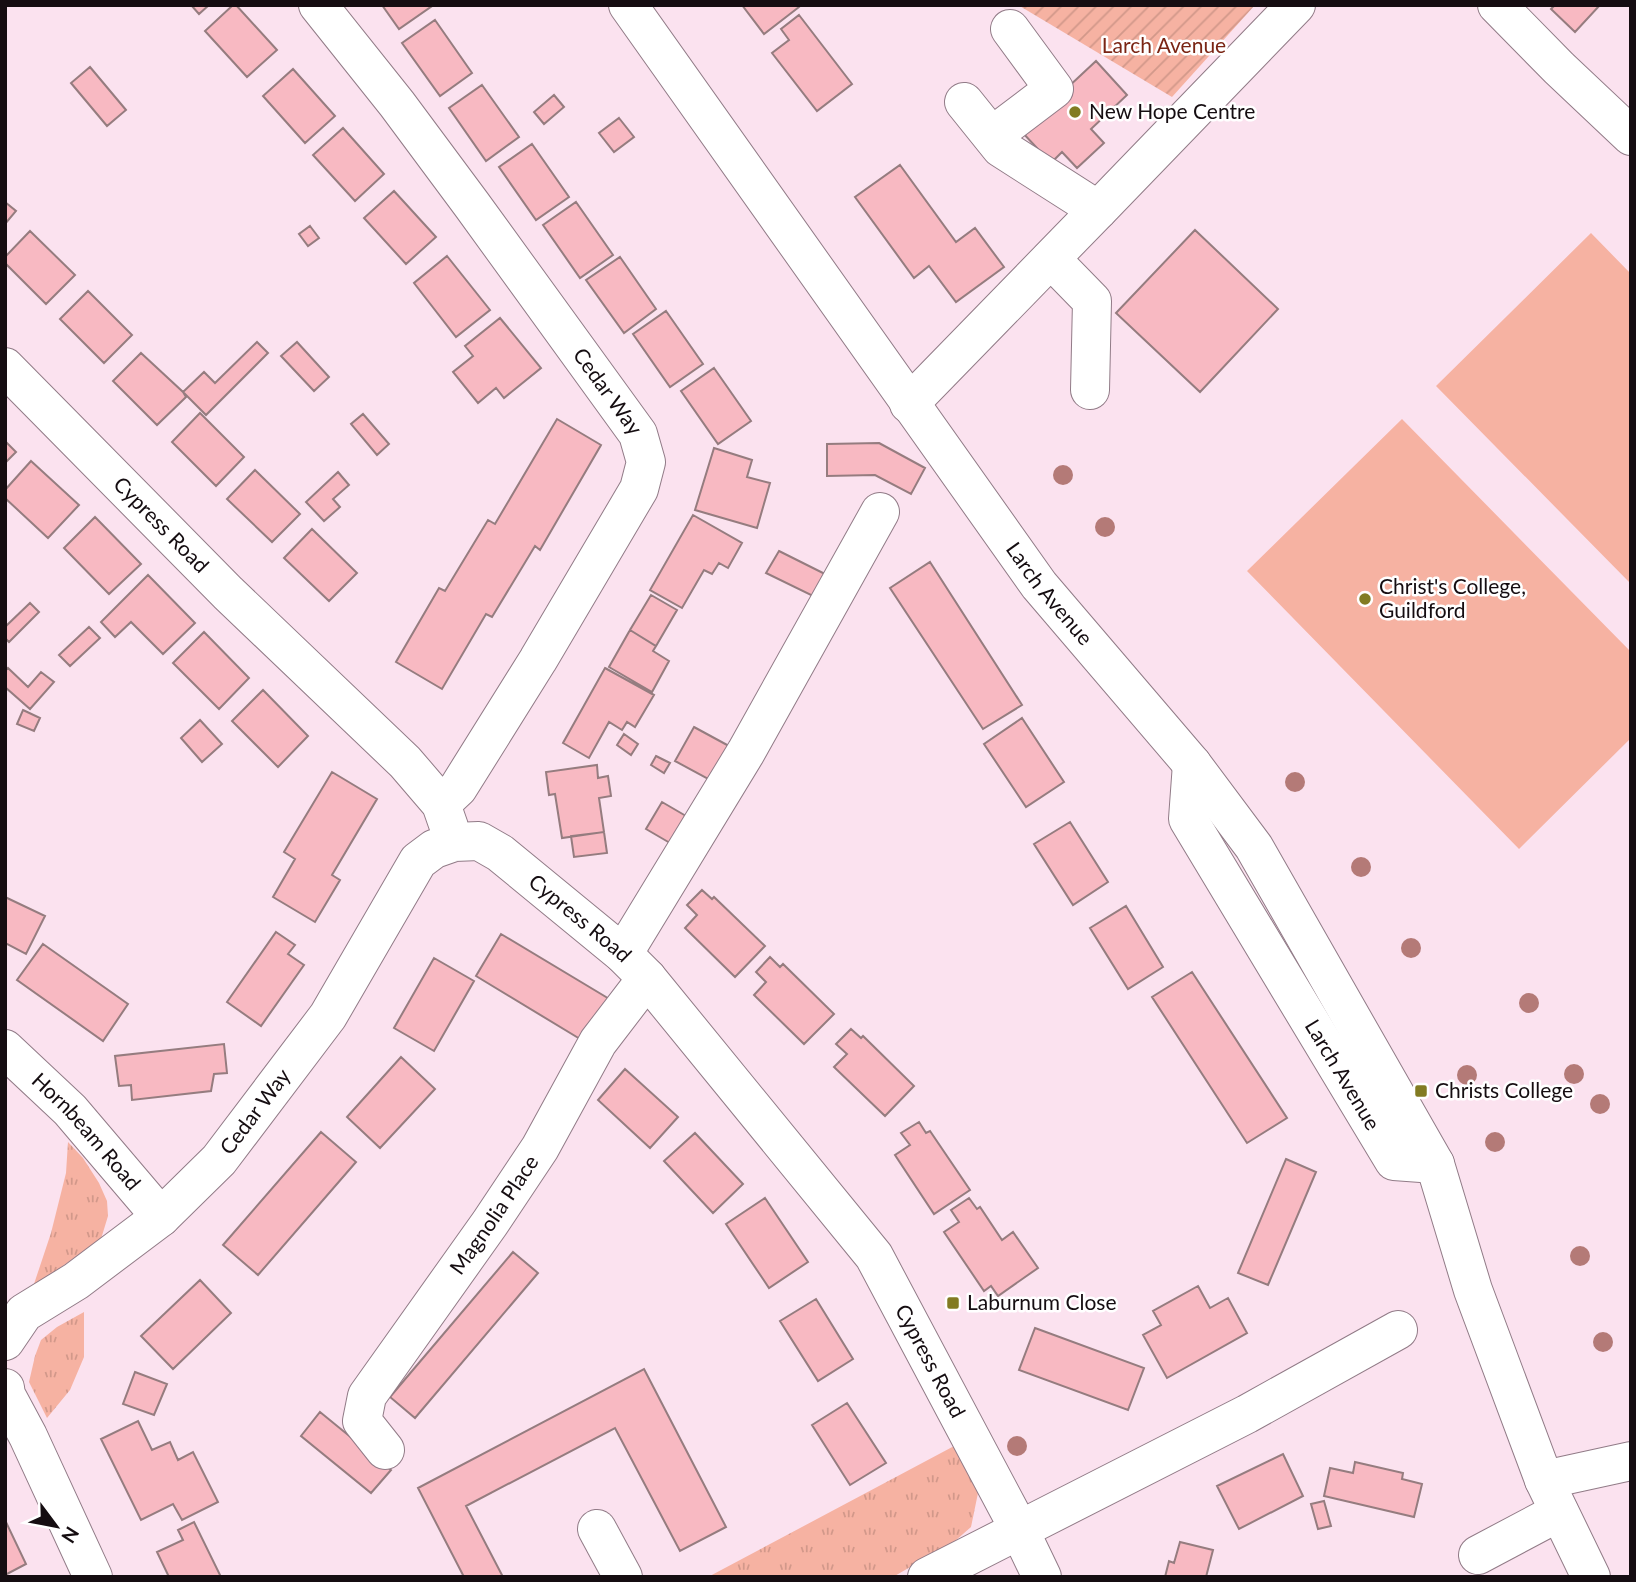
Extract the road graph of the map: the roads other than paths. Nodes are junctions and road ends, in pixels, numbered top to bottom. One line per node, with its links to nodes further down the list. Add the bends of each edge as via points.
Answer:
1 (318, 5): 15 (street, Cedar Way, via 397,104 638,434 646,462 639,489 538,660 458,788)
2 (628, 5): 13 (street, Larch Avenue)
3 (1296, 5): 9 (street)
4 (1497, 5): 8 (street)
5 (1010, 29): 7 (street, via 1054,89)
6 (964, 102): 7 (street)
7 (992, 136): 9 (street, via 1001,148)
8 (1631, 136)
9 (1098, 210): 10 (street)
10 (1051, 259): 12 (street, via 1092,301); 13 (street)
11 (5, 367): 15 (street, Cypress Road, via 228,593 405,762)
12 (1090, 390)
13 (909, 404): 25 (street, Larch Avenue, via 1039,585 1192,764 1254,847 1435,1164 1474,1290)
14 (880, 512): 17 (street, Magnolia Place, via 746,752)
15 (441, 804): 16 (street, Cypress Road)
16 (454, 842): 17 (street, Cypress Road, via 479,841 500,853); 19 (street, Cedar Way, via 418,861 328,1016 219,1160)
17 (635, 966): 23 (street, Magnolia Place, via 540,1148 366,1396 362,1421); 27 (street, Cypress Road, via 874,1256)
18 (5, 1049): 19 (street, Hornbeam Road, via 70,1110)
19 (161, 1217): 21 (street, Cedar Way, via 76,1281 24,1313)
20 (1398, 1330): 27 (street, via 1247,1415)
21 (5, 1341)
22 (5, 1388): 29 (street)
23 (385, 1450)
24 (1631, 1461): 25 (street)
25 (1552, 1496): 28 (street); 33 (street, Larch Avenue)
26 (597, 1529): 30 (street)
27 (1019, 1529): 31 (street); 32 (street, Cypress Road)
28 (1478, 1555)
29 (93, 1577)
30 (623, 1577)
31 (927, 1577)
32 (1042, 1577)
33 (1591, 1577)

